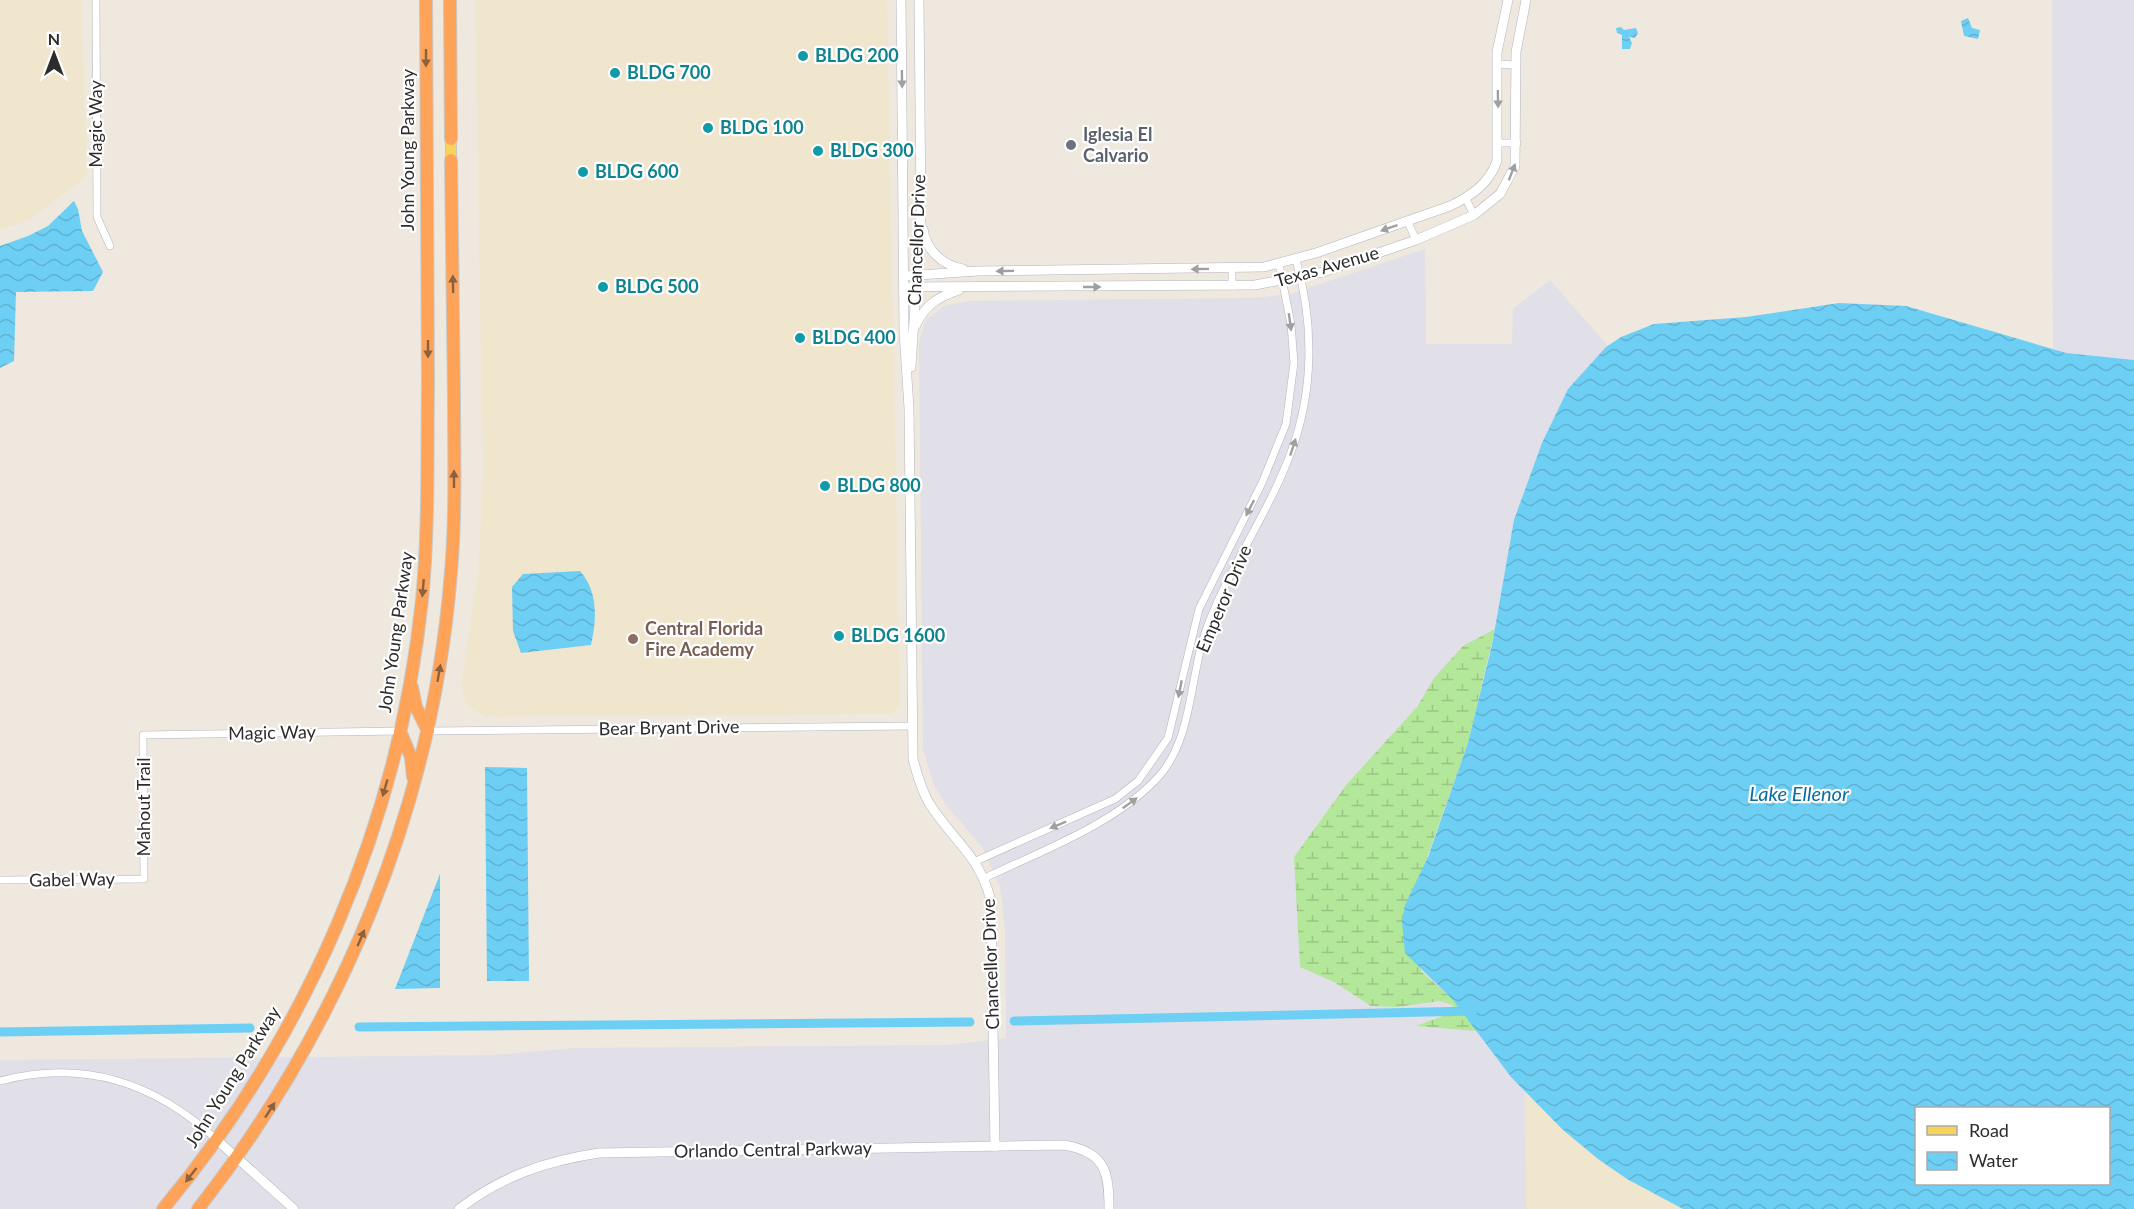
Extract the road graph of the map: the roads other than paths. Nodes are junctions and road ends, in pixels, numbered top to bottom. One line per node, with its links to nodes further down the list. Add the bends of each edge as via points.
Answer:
1 (96, 0): 19 (street, Magic Way, via 97,217)
2 (426, 0): 34 (highway, John Young Parkway, one-way to 34, via 427,526 422,602)
3 (450, 0): 10 (highway)
4 (901, 0): 25 (street, Chancellor Drive, one-way to 25)
5 (919, 0): 15 (street, Chancellor Drive)
6 (1508, 0): 8 (street, Texas Avenue, via 1500,28)
7 (1526, 0): 9 (street, Texas Avenue)
8 (1497, 64): 9 (street); 11 (street, Texas Avenue, one-way to 11)
9 (1515, 65): 12 (street, Texas Avenue)
10 (451, 139): 13 (main road)
11 (1499, 143): 12 (street); 14 (street, Texas Avenue, via 1492,175)
12 (1517, 143): 16 (street, Texas Avenue, one-way to 12, via 1496,198 1510,179)
13 (452, 160): 36 (highway, one-way to 13, via 444,645 454,531)
14 (1466, 199): 16 (street); 17 (street, Texas Avenue)
15 (921, 212): 23 (street, via 924,237 940,260 956,268); 24 (street, Chancellor Drive)
16 (1474, 215): 18 (street, Texas Avenue)
17 (1408, 222): 18 (street); 20 (street, Texas Avenue, one-way to 20)
18 (1416, 240): 26 (street, Texas Avenue)
19 (110, 246)
20 (1296, 260): 21 (street, Texas Avenue); 26 (street, Emperor Drive)
21 (1279, 264): 22 (street, Texas Avenue); 27 (street, Emperor Drive)
22 (1232, 268): 23 (street, Texas Avenue, one-way to 23); 28 (street)
23 (978, 271): 24 (street, Texas Avenue)
24 (917, 275): 25 (street, Texas Avenue); 30 (street, Chancellor Drive)
25 (904, 276): 29 (street, Chancellor Drive)
26 (1301, 277): 27 (street, Texas Avenue); 41 (street, Emperor Drive, one-way to 26, via 1124,807 1146,791 1175,753 1206,631 1287,461 1303,414 1310,354)
27 (1283, 281): 28 (street, Texas Avenue); 40 (street, Emperor Drive, one-way to 40, via 1294,363 1286,424 1262,483 1199,609 1168,738 1138,781 1115,799)
28 (1232, 286): 31 (street, Texas Avenue, one-way to 28)
29 (904, 287): 30 (street, Texas Avenue); 33 (street, Chancellor Drive)
30 (916, 287): 31 (street, Texas Avenue); 32 (street, Chancellor Drive)
31 (970, 287): 32 (street, via 933,301 921,314)
32 (913, 332): 33 (street, Chancellor Drive)
33 (909, 408): 35 (street, Chancellor Drive)
34 (410, 678): 36 (highway, via 416,707); 37 (highway, John Young Parkway)
35 (911, 726): 36 (street, Bear Bryant Drive); 40 (street, Chancellor Drive, via 913,759 924,791)
36 (428, 731): 39 (highway)
37 (400, 732): 38 (street, Magic Way); 39 (highway, via 411,757); 45 (highway, John Young Parkway, one-way to 45, via 374,827 332,936 278,1045)
38 (143, 735): 42 (street, Mahout Trail)
39 (414, 787): 47 (highway, one-way to 39, via 285,1086 345,975 387,873)
40 (976, 861): 41 (street, Chancellor Drive)
41 (985, 878): 46 (street, Chancellor Drive, via 993,928)
42 (144, 879): 43 (street, Gabel Way)
43 (0, 880)
44 (0, 1081): 45 (street, via 55,1072 122,1081 166,1100)
45 (217, 1140): 47 (street); 48 (highway, John Young Parkway, one-way to 48)
46 (995, 1147): 51 (street, Orlando Central Parkway, via 599,1153 556,1159 517,1173); 52 (street, Orlando Central Parkway, via 1083,1148 1097,1157 1107,1173)
47 (237, 1158): 49 (highway); 50 (street)
48 (163, 1209)
49 (198, 1209)
50 (294, 1209)
51 (459, 1209)
52 (1109, 1209)

